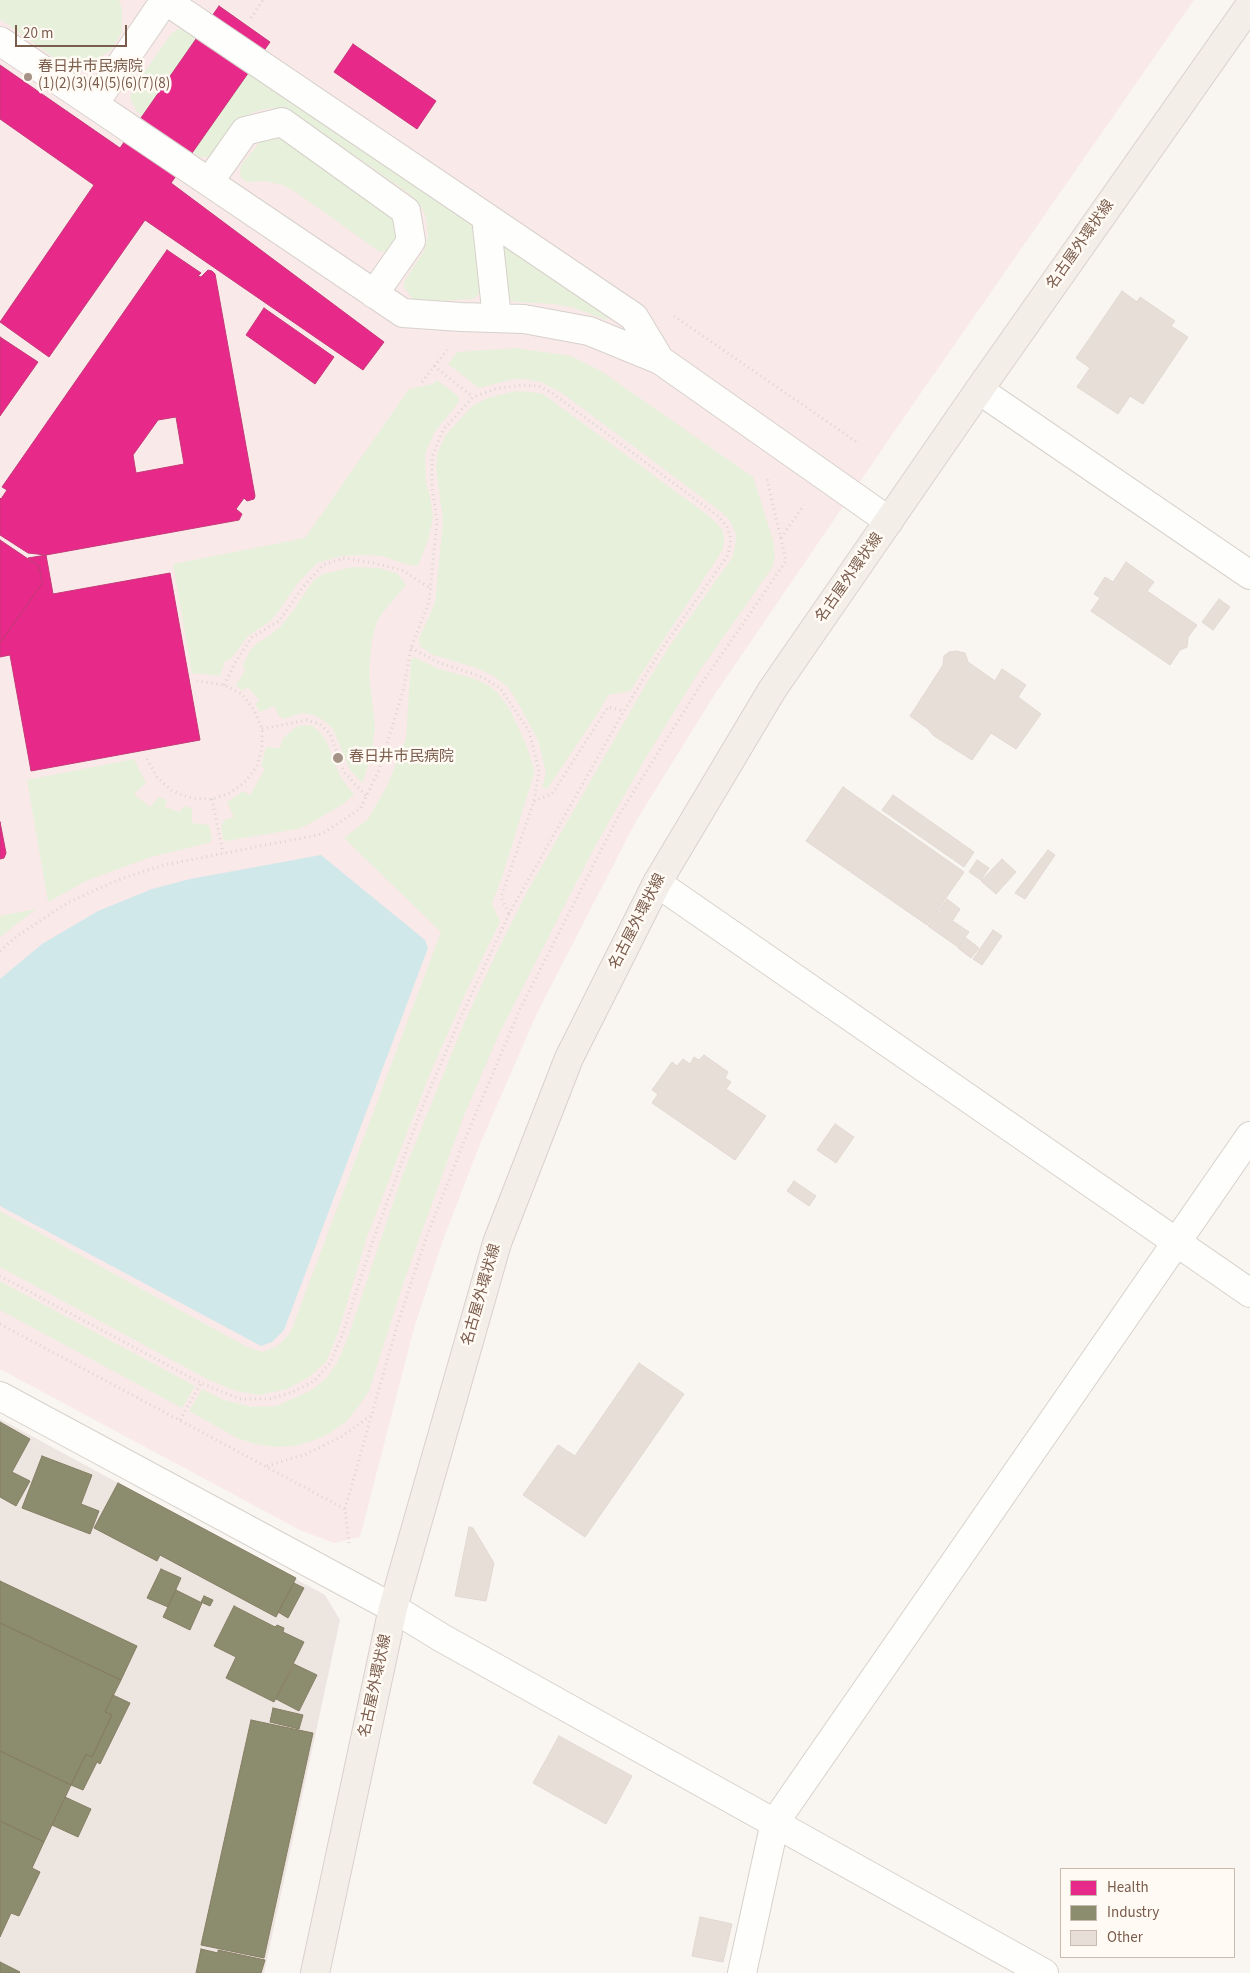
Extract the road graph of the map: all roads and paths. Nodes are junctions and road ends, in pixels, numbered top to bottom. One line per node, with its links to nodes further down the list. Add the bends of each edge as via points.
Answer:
1 (165, 0): 6 (street); 8 (street)
2 (263, 0): 4 (path)
3 (1250, 5): 15 (main road, 名古屋外環状線)
4 (248, 22)
5 (0, 41): 6 (street)
6 (94, 104): 7 (street)
7 (209, 182): 9 (street); 9 (street, via 245,131 282,122 406,211 412,241)
8 (486, 217): 10 (street); 12 (street, via 634,317)
9 (374, 294): 10 (street, via 403,313)
10 (497, 318): 12 (street, via 524,319 589,331)
11 (451, 346): 13 (path)
12 (660, 360): 23 (street)
13 (434, 366): 14 (path); 16 (path)
14 (422, 382)
15 (979, 390): 23 (main road, 名古屋外環状線); 25 (street)
16 (473, 396): 26 (path, via 443,430 432,457 437,520); 30 (path, via 522,385 539,386 718,516 727,527 731,539 728,555 659,653)
17 (759, 473): 18 (path)
18 (767, 479): 19 (path); 24 (path)
19 (775, 484)
20 (797, 500): 21 (path)
21 (804, 505): 22 (path); 24 (path)
22 (809, 508)
23 (890, 522): 37 (main road, 名古屋外環状線, via 772,690)
24 (781, 539): 47 (path, via 786,561 700,686 619,815 520,1009 426,1238)
25 (1250, 575)
26 (430, 588): 27 (path, via 429,602); 29 (path, via 402,570 373,563 343,558 323,565 279,621 252,638)
27 (411, 648): 33 (path, via 404,691 379,770); 35 (path, via 440,663 482,677 500,688 529,731 539,771)
28 (197, 681): 29 (path)
29 (224, 685): 31 (path, via 242,694)
30 (624, 711): 35 (path, via 608,708 552,794); 38 (path)
31 (262, 729): 33 (path, via 307,720 320,724 330,734 344,772); 34 (path, via 262,748 257,766 245,782 230,793)
32 (147, 759): 34 (path, via 157,777 172,791 191,798)
33 (366, 796): 36 (path, via 360,809 322,834)
34 (212, 799): 36 (path)
35 (534, 801): 38 (path, via 501,897)
36 (223, 852): 39 (path, via 164,865 118,880 69,902)
37 (657, 883): 41 (street); 52 (main road, 名古屋外環状線, via 569,1058 497,1243)
38 (509, 914): 45 (path, via 423,1105 330,1363 314,1381 269,1399 240,1399)
39 (0, 951)
40 (1250, 1136): 41 (street)
41 (1177, 1242): 43 (street); 53 (street)
42 (0, 1276): 45 (path)
43 (1250, 1293)
44 (0, 1324): 48 (path)
45 (201, 1383): 48 (path)
46 (0, 1396): 52 (street)
47 (371, 1415): 49 (path, via 341,1437 306,1454); 50 (path)
48 (180, 1420): 49 (path)
49 (266, 1466): 50 (path)
50 (344, 1509): 51 (path)
51 (349, 1543)
52 (393, 1608): 53 (street); 54 (main road, 名古屋外環状線)
53 (775, 1822): 55 (street); 56 (street)
54 (315, 1973)
55 (742, 1973)
56 (1044, 1973)

